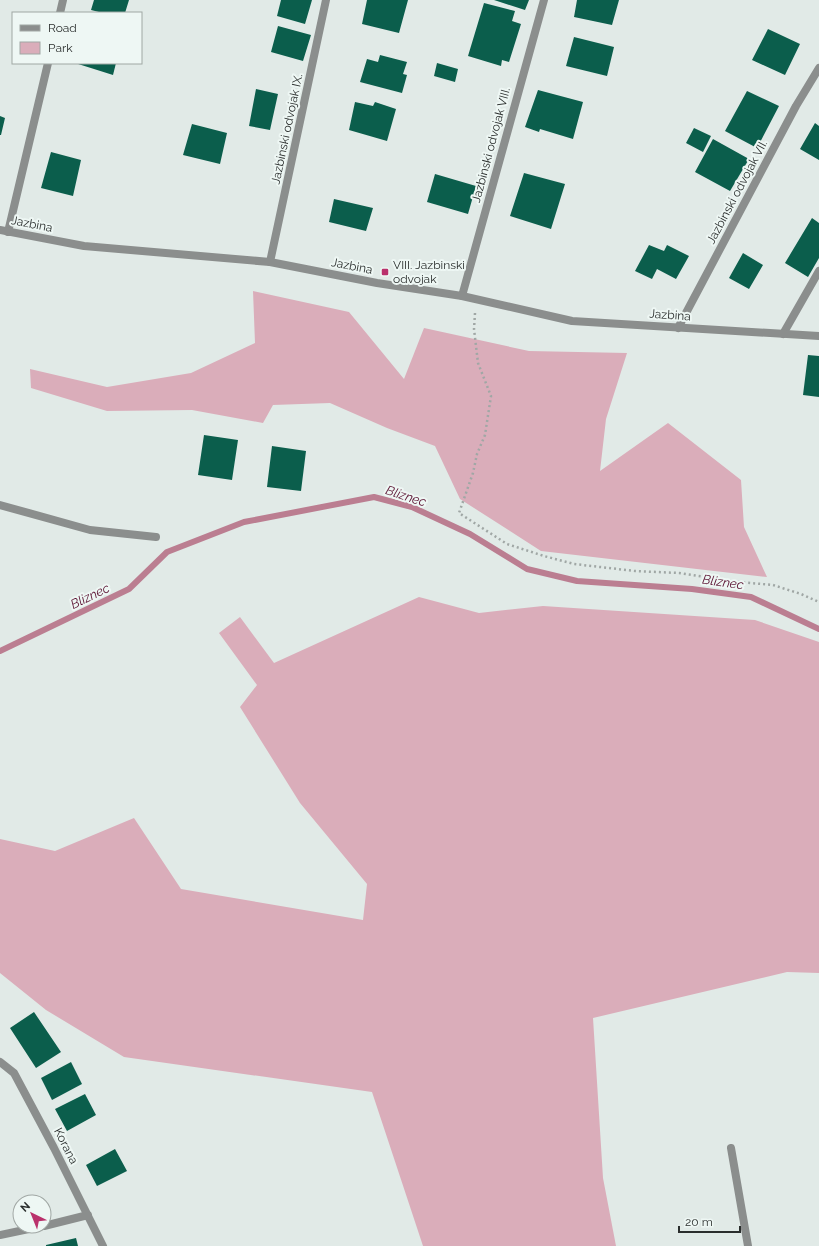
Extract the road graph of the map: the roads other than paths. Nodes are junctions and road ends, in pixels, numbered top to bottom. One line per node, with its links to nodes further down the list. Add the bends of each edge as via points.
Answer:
1 (63, 0): 4 (street)
2 (326, 0): 8 (street, Jazbinski odvojak IX.)
3 (544, 0): 10 (street, Jazbinski odvojak VIII.)
4 (60, 12)
5 (48, 64): 7 (street)
6 (819, 68): 11 (street, Jazbinski odvojak VII., via 796,106)
7 (4, 231): 8 (street, Jazbina, via 84,246)
8 (270, 262): 10 (street, Jazbina, via 377,283)
9 (819, 271): 12 (street)
10 (462, 296): 11 (street, Jazbina, via 572,321)
11 (678, 328): 12 (street, Jazbina)
12 (783, 334): 13 (street, Jazbina)
13 (819, 336)
14 (0, 505): 15 (street, via 90,530)
15 (156, 537)
16 (0, 1062): 18 (street, Korana, via 14,1073)
17 (731, 1148): 23 (street)
18 (88, 1215): 19 (street); 22 (street, Korana)
19 (52, 1224)
20 (12, 1232): 21 (street)
21 (0, 1235)
22 (103, 1246)
23 (748, 1246)

